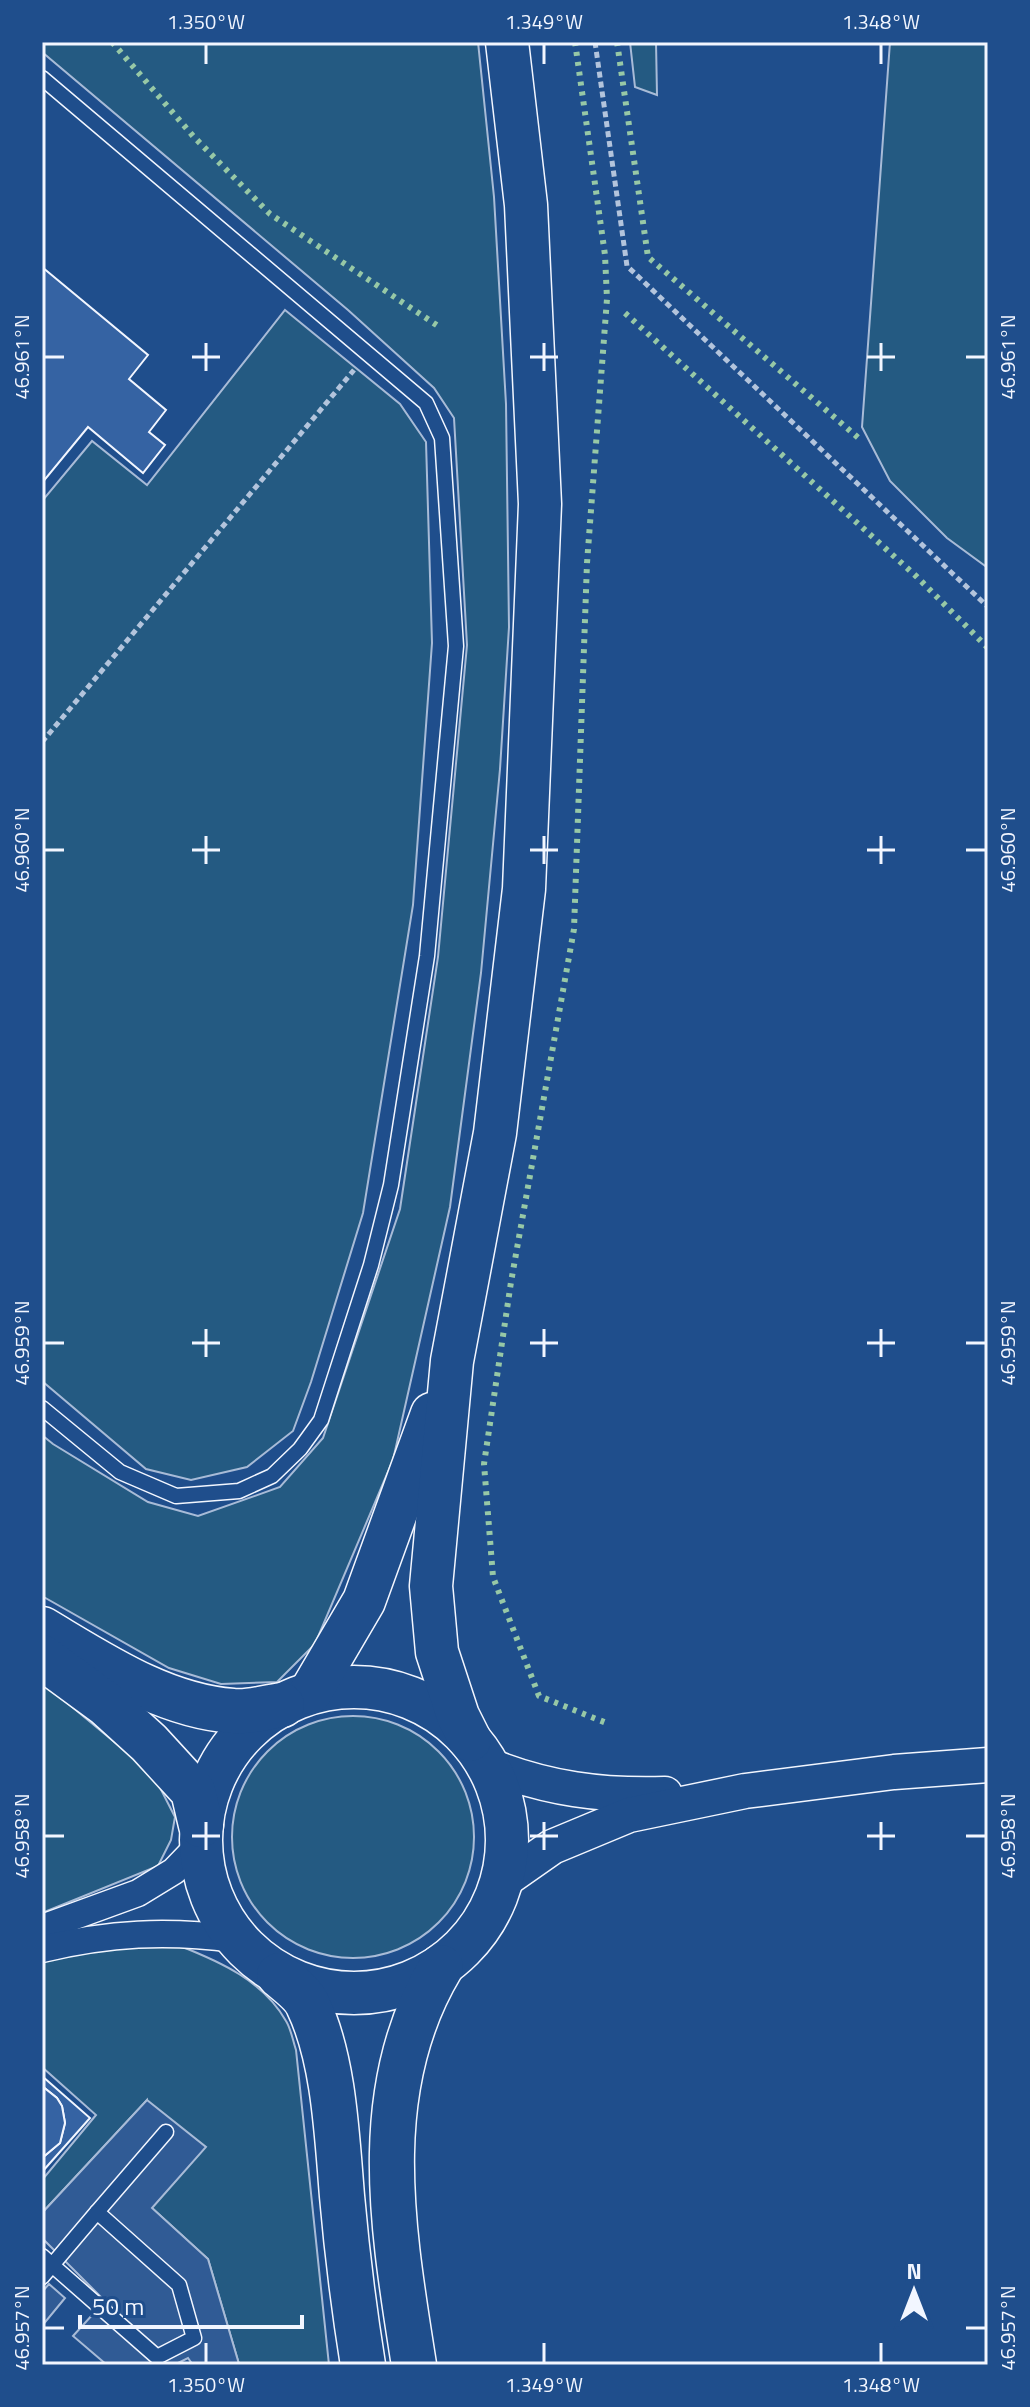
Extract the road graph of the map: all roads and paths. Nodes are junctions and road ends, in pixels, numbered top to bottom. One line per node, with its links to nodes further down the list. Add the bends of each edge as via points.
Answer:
1 (507, 42): 7 (main road, via 526,205 540,504 526,859 495,1133)
2 (595, 42): 5 (path, via 627,266)
3 (42, 78): 4 (lane)
4 (368, 354): 6 (path); 8 (lane, via 426,403 442,438 456,646 427,956 391,1185 371,1265 321,1420 272,1476 239,1491 176,1496 120,1472)
5 (988, 607)
6 (42, 742)
7 (452, 1361): 11 (main road, via 364,1601); 12 (main road, via 431,1586 437,1652 458,1716)
8 (42, 1408)
9 (42, 1629): 11 (highway, via 183,1704 236,1712)
10 (42, 1657): 15 (highway, via 106,1704 193,1791)
11 (296, 1699): 12 (main road, via 353,1687 397,1693 437,1711); 15 (main road, via 251,1726 226,1754 209,1788)
12 (479, 1753): 14 (street, via 551,1787 627,1795); 16 (main road, via 503,1803 508,1843)
13 (988, 1765): 14 (street)
14 (745, 1791): 16 (street, via 629,1815 552,1847)
15 (200, 1834): 17 (street, via 174,1871 138,1893); 18 (main road, via 206,1882)
16 (502, 1882): 20 (main road, via 468,1944)
17 (42, 1928)
18 (235, 1939): 19 (street, via 148,1932); 21 (main road)
19 (42, 1949)
20 (441, 1967): 21 (main road, via 403,1985 361,1994 318,1990); 26 (highway, via 409,2033 394,2102 394,2214)
21 (279, 1975): 25 (highway, via 307,2001 326,2064)
22 (166, 2132): 23 (lane)
23 (97, 2212): 24 (lane); 24 (lane, via 179,2285 194,2338 157,2357)
24 (45, 2266)
25 (363, 2365)
26 (414, 2365)

